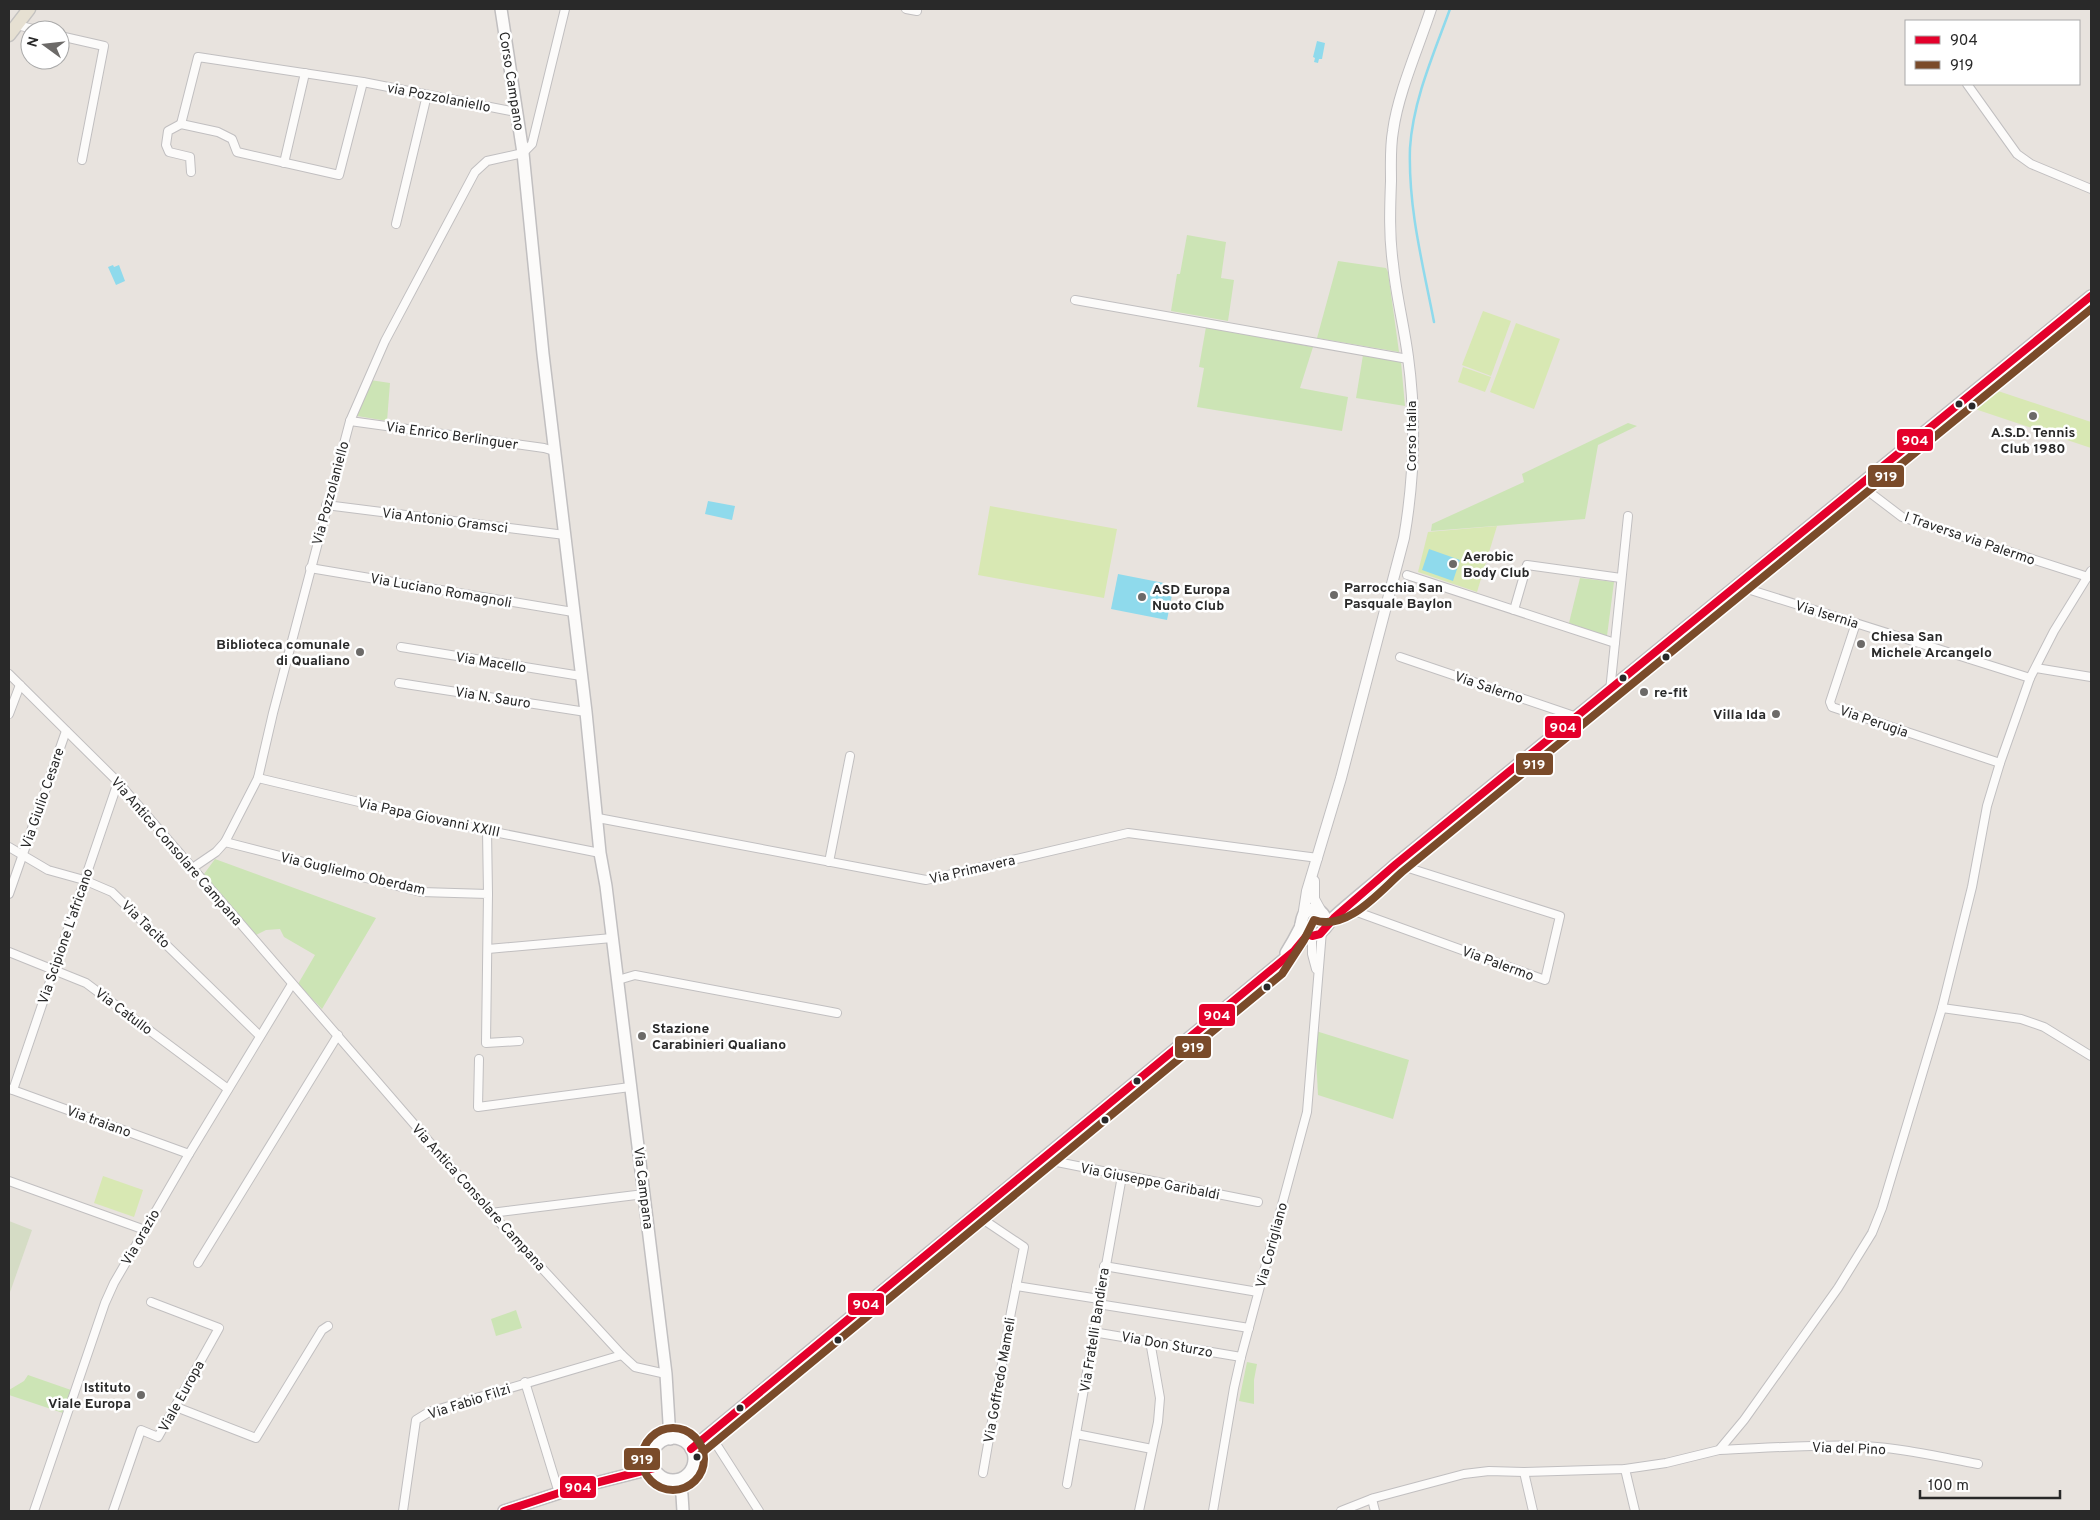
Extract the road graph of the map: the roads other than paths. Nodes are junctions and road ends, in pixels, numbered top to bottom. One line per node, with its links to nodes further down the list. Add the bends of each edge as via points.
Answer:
1 (29, 9): 7 (main road)
2 (501, 9): 15 (main road, Corso Campano)
3 (565, 9): 17 (street, via 532,144)
4 (906, 9): 6 (street)
5 (1431, 9): 25 (street, Corso Italia, via 1398,109 1391,154 1393,263)
6 (917, 11)
7 (17, 25): 8 (street); 9 (main road)
8 (20, 26)
9 (9, 35)
10 (70, 38): 18 (street, via 104,46)
11 (306, 73): 12 (street, via Pozzolaniello); 16 (street, via Pozzolaniello, via 198,57); 19 (street)
12 (362, 82): 14 (street, via Pozzolaniello); 19 (street, via 339,175)
13 (1968, 85): 21 (street, via 2017,154 2031,164)
14 (427, 95): 15 (street, via Pozzolaniello); 22 (street, Via Pozzolaniello)
15 (516, 112): 17 (main road, Corso Campano)
16 (181, 124): 19 (street, via 218,132 232,139 237,152); 20 (street, via Pozzolaniello, via 168,131 166,145 170,152 190,157)
17 (523, 153): 26 (street, Via Pozzolaniello, via 493,158 475,172 385,341); 27 (main road, Corso Campano)
18 (82, 160)
19 (284, 163)
20 (191, 172)
21 (2091, 189)
22 (396, 224)
23 (2091, 296): 28 (main road)
24 (1075, 300): 25 (street)
25 (1408, 359): 65 (street, Corso Italia, via 1412,457 1404,538)
26 (350, 420): 27 (street, Via Enrico Berlinguer); 29 (street, Via Pozzolaniello)
27 (554, 452): 31 (main road, Corso Campano)
28 (1860, 485): 33 (street, I Traversa via Palermo, via 1902,517); 36 (main road)
29 (326, 505): 31 (street, Via Antonio Gramsci); 32 (street, Via Pozzolaniello)
30 (1628, 516): 35 (street)
31 (564, 535): 38 (main road, Via Campana)
32 (310, 568): 38 (street, Via Luciano Romagnoli); 57 (street, Via Pozzolaniello)
33 (2089, 574): 43 (street)
34 (1407, 575): 37 (street)
35 (1621, 578): 37 (street, via 1527,565); 40 (street)
36 (1738, 586): 39 (street, Via Isernia); 50 (main road)
37 (1514, 610): 40 (street)
38 (573, 612): 45 (main road, Via Campana)
39 (1856, 623): 47 (street, Via Isernia); 56 (street, Via Perugia, via 1830,702 1832,707)
40 (1614, 643): 50 (street)
41 (401, 647): 45 (street, Via Macello)
42 (1400, 657): 53 (street, Via Salerno)
43 (2036, 668): 46 (street); 47 (street)
44 (9, 674): 49 (street, Via Antica Consolare Campana)
45 (581, 676): 51 (main road, Via Campana)
46 (2091, 676)
47 (2030, 678): 56 (street)
48 (399, 682): 51 (street, Via N. Sauro)
49 (20, 684): 52 (street); 54 (street, Via Antica Consolare Campana)
50 (1610, 691): 53 (main road)
51 (586, 712): 59 (main road, Via Campana)
52 (9, 714)
53 (1577, 717): 67 (main road)
54 (66, 731): 58 (street, Via Antica Consolare Campana); 64 (street, Via Giulio Cesare)
55 (850, 756): 66 (street)
56 (2000, 763): 85 (street, via 1986,806 1972,887)
57 (258, 778): 60 (street, Via Papa Giovanni XXIII); 61 (street, Via Pozzolaniello)
58 (118, 782): 68 (street, Via Antica Consolare Campana); 69 (street, Via Scipione L'africano)
59 (598, 818): 63 (main road, Via Campana); 66 (street, Via Primavera)
60 (487, 830): 63 (street, Via Papa Giovanni XXIII); 71 (street)
61 (225, 842): 68 (street, Via Pozzolaniello); 71 (street, Via Guglielmo Oberdam, via 421,892)
62 (9, 848): 64 (street, Via Tacito)
63 (600, 853): 75 (main road, Via Campana)
64 (22, 855): 69 (street, Via Tacito, via 48,870); 70 (street, Via Giulio Cesare)
65 (1318, 858): 66 (street, Via Primavera, via 1128,833 926,880); 73 (street, via 1313,893); 74 (street, via 1307,891)
66 (829, 862)
67 (1396, 864): 72 (main road); 72 (street, Via Palermo, via 1560,916 1545,980)
68 (194, 868): 84 (street, Via Antica Consolare Campana)
69 (84, 880): 81 (street, Via Scipione L'africano); 88 (street, Via Tacito, via 112,892)
70 (9, 894)
71 (488, 894): 76 (street)
72 (1346, 908): 73 (main road); 74 (main road)
73 (1322, 912): 74 (main road, via 1327,920); 74 (main road, via 1308,911)
74 (1312, 929): 77 (main road); 79 (street); 80 (main road); 82 (street)
75 (612, 938): 76 (street); 83 (main road, Via Campana)
76 (488, 949): 89 (street, via 486,1043)
77 (1294, 951): 79 (street); 80 (main road)
78 (9, 952): 81 (street, Via Catullo)
79 (1312, 954): 82 (street)
80 (1276, 966): 96 (main road)
81 (54, 970): 93 (street, Via Scipione L'africano); 94 (street, Via Catullo, via 86,983)
82 (1317, 978): 107 (street, Via Corigliano, via 1307,1112)
83 (618, 980): 86 (street, via 636,975); 92 (main road, Via Campana)
84 (292, 984): 87 (street, Via Antica Consolare Campana); 88 (street, Via orazio)
85 (1942, 1008): 90 (street, via 2020,1019 2044,1027); 124 (street, via 1872,1233 1838,1288)
86 (836, 1013)
87 (338, 1035): 101 (street, Via Antica Consolare Campana); 104 (street)
88 (260, 1036): 94 (street, Via orazio)
89 (519, 1041)
90 (2091, 1056)
91 (478, 1059): 92 (street, via 478,1107)
92 (630, 1087): 99 (main road, Via Campana)
93 (11, 1089): 95 (street, Via traiano)
94 (228, 1089): 95 (street, Via orazio)
95 (189, 1154): 103 (street, Via orazio)
96 (1042, 1159): 97 (street, Via Giuseppe Garibaldi); 102 (main road)
97 (1122, 1176): 100 (street, Via Giuseppe Garibaldi); 105 (street, Via Fratelli Bandiera)
98 (9, 1181): 103 (street)
99 (644, 1194): 101 (street); 116 (main road, Via Campana)
100 (1258, 1202)
101 (491, 1213): 114 (street, Via Antica Consolare Campana)
102 (975, 1214): 106 (street, Via Goffredo Mameli, via 1024,1247); 119 (main road)
103 (145, 1230): 134 (street, Via orazio, via 105,1303)
104 (198, 1264)
105 (1104, 1266): 107 (street); 108 (street, Via Fratelli Bandiera)
106 (1016, 1286): 108 (street); 129 (street, Via Goffredo Mameli)
107 (1258, 1292): 111 (street, Via Corigliano)
108 (1098, 1301): 111 (street); 112 (street, Via Fratelli Bandiera)
109 (151, 1302): 118 (street, Viale Europa, via 219,1328)
110 (328, 1326): 118 (street, via 322,1330 256,1438)
111 (1249, 1328): 115 (street, Via Corigliano)
112 (1093, 1332): 113 (street, Via Don Sturzo); 120 (street, Via Fratelli Bandiera)
113 (1150, 1341): 115 (street, Via Don Sturzo); 123 (street, via 1160,1398)
114 (622, 1355): 116 (street, Via Antica Consolare Campana, via 635,1367); 117 (street)
115 (1241, 1357): 141 (street, Via Corigliano)
116 (666, 1374): 121 (main road, Via Campana)
117 (525, 1382): 132 (street); 136 (street, Via Fabio Filzi, via 429,1412 416,1420)
118 (176, 1407): 135 (street, Viale Europa, via 158,1437 142,1430)
119 (708, 1434): 122 (main road); 139 (street)
120 (1076, 1434): 123 (street); 131 (street, Via Fratelli Bandiera)
121 (670, 1439): 122 (main road, via 682,1441); 126 (main road, via 655,1450)
122 (691, 1449): 130 (main road, via 692,1468)
123 (1152, 1449): 140 (street)
124 (1719, 1450): 125 (street, Via del Pino, via 1864,1446); 127 (street, Via del Pino, via 1666,1463)
125 (1978, 1464)
126 (654, 1468): 130 (main road, via 664,1478); 132 (main road)
127 (1625, 1468): 128 (street, Via del Pino); 145 (street)
128 (1524, 1472): 133 (street, Via del Pino, via 1464,1474); 144 (street)
129 (983, 1474)
130 (677, 1480): 138 (main road)
131 (1067, 1484)
132 (559, 1493): 137 (main road)
133 (1372, 1499): 142 (street, Via del Pino); 143 (street)
134 (34, 1511)
135 (113, 1511)
136 (404, 1511)
137 (504, 1511)
138 (683, 1511)
139 (759, 1511)
140 (1140, 1511)
141 (1213, 1511)
142 (1341, 1511)
143 (1375, 1511)
144 (1533, 1511)
145 (1635, 1511)

